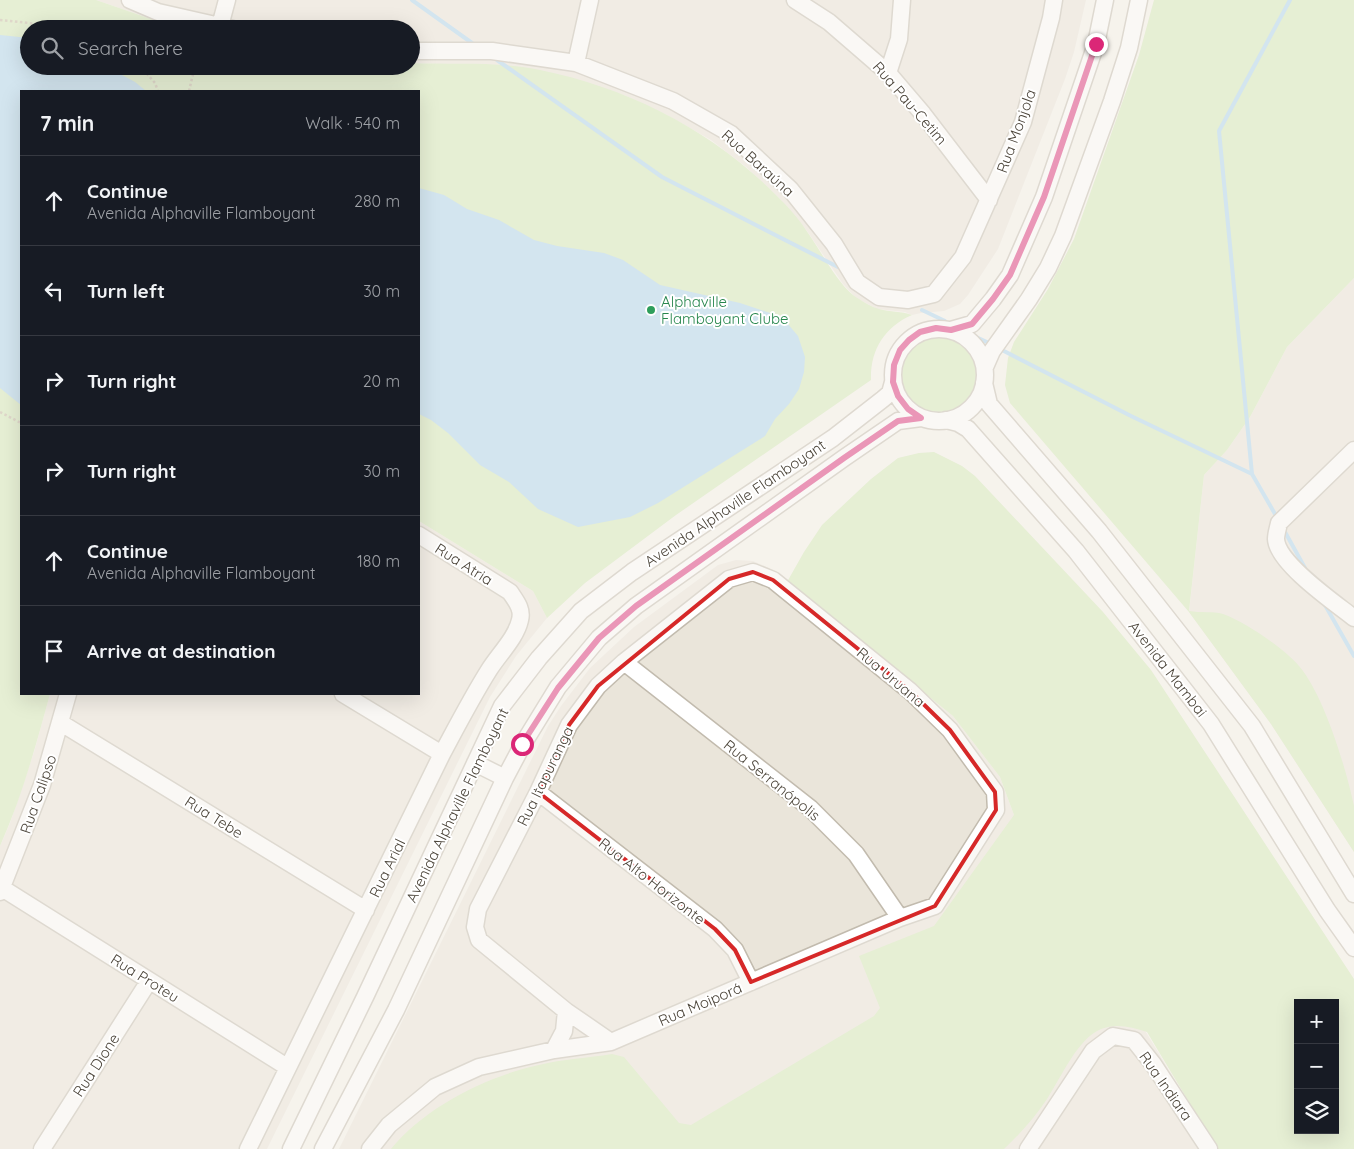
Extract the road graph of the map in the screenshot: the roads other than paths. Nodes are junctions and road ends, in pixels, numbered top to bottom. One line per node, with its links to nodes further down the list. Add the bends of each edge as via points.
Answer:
1 (130, 0): 9 (street, via 158,12)
2 (228, 0): 10 (street)
3 (590, 0): 12 (street)
4 (794, 0): 13 (street, Rua Pau-Cetim, via 829,22)
5 (902, 0): 13 (street, via 899,39)
6 (1054, 0): 14 (street, Rua Monjola, via 1023,122)
7 (1105, 0): 16 (street, via 1096,44 1044,197 1010,275 972,324)
8 (1138, 0): 17 (street, via 1129,48 1063,236 1029,299 992,351)
9 (194, 20)
10 (227, 20)
11 (420, 51): 12 (street, Rua Baraúna, via 492,51)
12 (576, 63): 15 (street, Rua Baraúna, via 673,101 731,134 790,189 834,244 857,282 879,297 908,300 934,294)
13 (888, 73): 14 (street, Rua Pau-Cetim)
14 (989, 200): 15 (street, Rua Monjola)
15 (963, 257)
16 (951, 330): 17 (street, via 966,337 979,351); 18 (street, via 936,328 920,332 909,340 900,350 894,365)
17 (984, 375): 20 (street, via 979,398 968,410); 36 (street, Avenida Mambai, via 989,404 1099,531 1252,726)
18 (893, 382): 19 (street, via 908,409); 31 (street, Avenida Alphaville Flamboyant, via 890,393 833,438 632,572 581,610 502,706)
19 (921, 418): 20 (street); 32 (street, Avenida Alphaville Flamboyant, via 898,421 636,606 599,638 558,688)
20 (946, 420): 39 (street, Avenida Mambai, via 968,429 1076,551 1212,724)
21 (1354, 450): 25 (street, via 1279,523 1276,538 1280,552 1300,574)
22 (420, 536): 24 (street, Rua Atria)
23 (753, 572): 26 (street, Rua Itapuranga, via 729,579); 34 (street, Rua Uruana, via 780,586 910,691 950,730 995,792)
24 (510, 592): 30 (street, Rua Arial, via 518,602 520,621)
25 (1354, 618)
26 (624, 662): 33 (street, Rua Itapuranga, via 598,686 568,726); 38 (street, Rua Serranópolis, via 810,808 856,854)
27 (68, 695): 29 (street, Rua Calipso)
28 (345, 695): 30 (street)
29 (61, 723): 35 (street, Rua Calipso, via 42,785); 37 (street, Rua Tebe)
30 (442, 754): 37 (street, Rua Arial)
31 (476, 763): 32 (street); 48 (street, Avenida Alphaville Flamboyant)
32 (504, 778): 49 (street, Avenida Alphaville Flamboyant, via 396,1010)
33 (538, 792): 41 (street, Rua Alto Horizonte, via 715,929 735,950); 42 (street, Rua Itapuranga, via 478,909 475,927 479,940)
34 (996, 810): 38 (street, Rua Moiporá, via 935,906)
35 (1, 890): 40 (street, Rua Proteu)
36 (1354, 894)
37 (366, 910): 45 (street, Rua Arial)
38 (900, 918): 41 (street, Rua Moiporá)
39 (1354, 948)
40 (149, 981): 45 (street, Rua Proteu); 46 (street, Rua Dione)
41 (751, 982): 43 (street, Rua Moiporá)
42 (566, 1011): 43 (street); 44 (street, via 564,1032)
43 (611, 1042): 44 (street, Rua Moiporá)
44 (554, 1050): 50 (street, Rua Moiporá, via 479,1067 435,1088 389,1124)
45 (287, 1067): 47 (street, Rua Arial)
46 (42, 1149)
47 (248, 1149)
48 (291, 1149)
49 (323, 1149)
50 (370, 1149)
51 (1028, 1149): 52 (street, Rua Indiara, via 1093,1051 1113,1036 1134,1040 1154,1064)
52 (1209, 1149)

